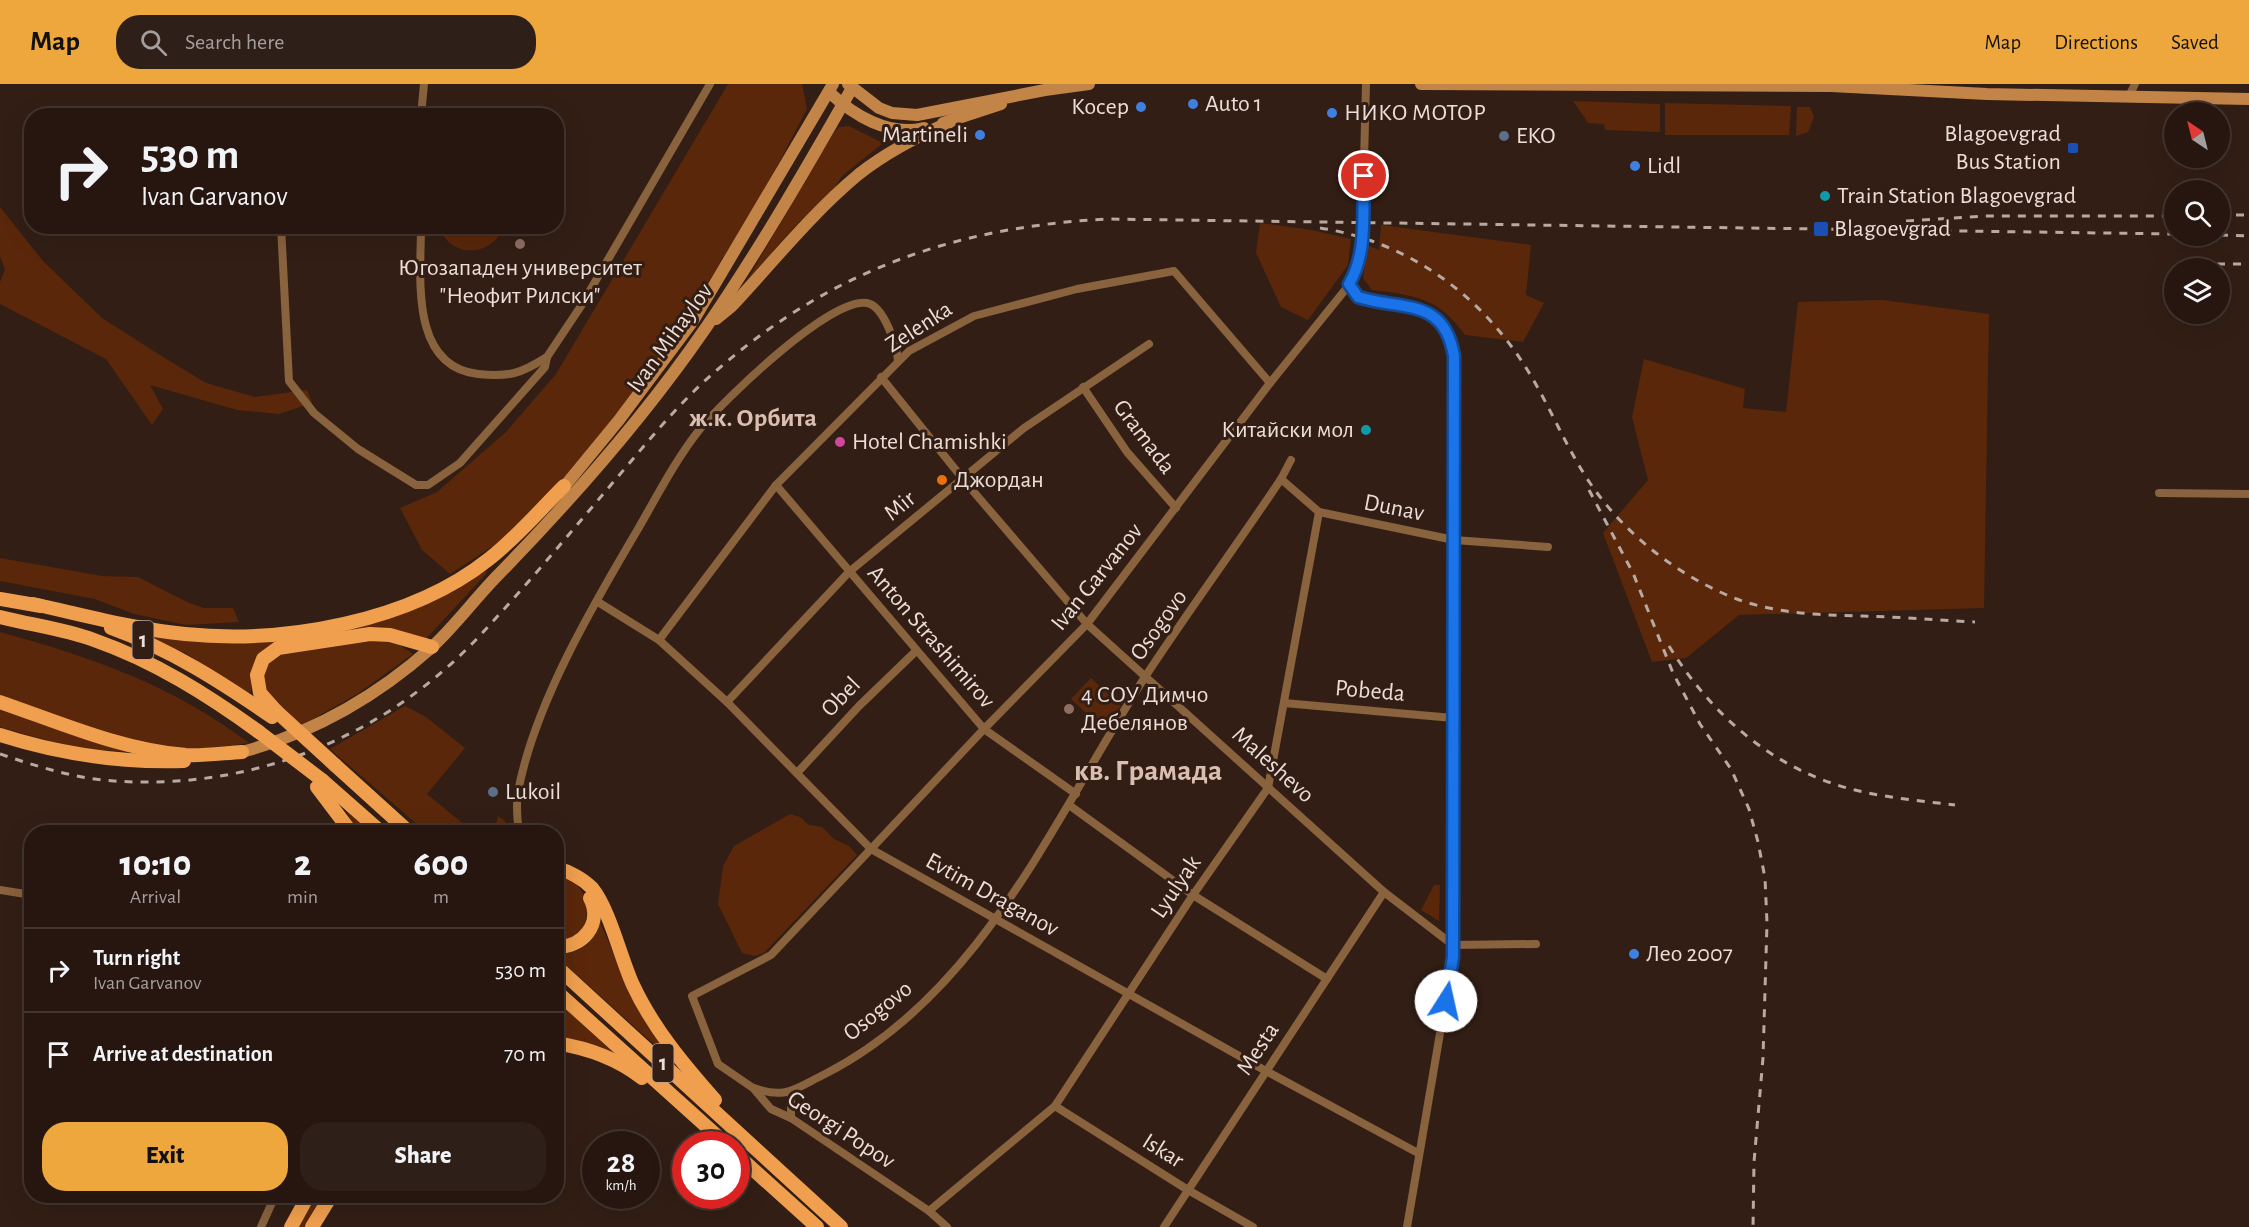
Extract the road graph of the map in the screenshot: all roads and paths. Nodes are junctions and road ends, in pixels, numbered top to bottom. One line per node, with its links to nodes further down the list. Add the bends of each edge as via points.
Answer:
1 (424, 84): 15 (street)
2 (710, 84): 22 (street, via 581,306)
3 (1089, 84): 11 (main road)
4 (1366, 84): 19 (street, Ivan Garvanov, via 1362,238 1356,273)
5 (1421, 84): 7 (main road)
6 (2135, 84): 12 (street)
7 (1648, 85): 10 (main road)
8 (850, 86): 11 (main road, via 879,108 906,116); 14 (main road, Ivan Mihaylov)
9 (831, 88): 14 (main road); 31 (main road, Ivan Mihaylov, via 693,321)
10 (1990, 89): 12 (main road)
11 (1045, 90): 16 (main road)
12 (2129, 96): 13 (main road)
13 (2249, 99)
14 (842, 105): 16 (main road, via 886,128 904,131); 20 (main road, Ivan Mihaylov)
15 (422, 108)
16 (950, 122): 20 (main road, via 914,139 860,174)
17 (281, 234): 22 (street, via 289,381 314,413 358,449 416,485 429,485 460,463 533,383)
18 (421, 234): 22 (street, via 423,319 433,344 450,363 469,373 499,376 522,373)
19 (1349, 284): 25 (street, Ivan Garvanov); 36 (street, via 1358,297 1426,311 1448,333 1454,356)
20 (706, 328): 39 (main road, Ivan Mihaylov, via 630,429)
21 (1149, 344): 26 (street, Mir)
22 (547, 357)
23 (898, 361): 24 (street, Zelenka); 25 (street, Zelenka, via 970,317 1067,291 1174,271); 41 (street, via 888,326 876,309 866,303 836,313 772,356 700,429 658,494)
24 (881, 377): 29 (street, Maleshevo); 30 (street, Zelenka)
25 (1270, 382): 34 (street, Ivan Garvanov)
26 (1083, 387): 29 (street, Mir, via 1024,428); 34 (street, Gramada, via 1127,452)
27 (1291, 460): 28 (street, Osogovo)
28 (1281, 479): 35 (street, Dunav); 50 (street, Osogovo)
29 (963, 480): 38 (street, Mir); 45 (street, Maleshevo)
30 (776, 485): 38 (street, Anton Strashimirov); 47 (street, Zelenka)
31 (564, 486): 39 (main road, Ivan Mihaylov); 42 (main road, via 506,544 468,574 399,609 353,622 278,634 219,637 162,631)
32 (2159, 493): 33 (street)
33 (2249, 494)
34 (1176, 508): 45 (street, Ivan Garvanov)
35 (1319, 512): 36 (street, Dunav); 53 (street, Lyulyak)
36 (1454, 540): 37 (street, Dunav); 55 (street)
37 (1548, 547)
38 (849, 572): 49 (street, Anton Strashimirov); 52 (street, Mir)
39 (487, 586): 48 (main road, Ivan Mihaylov)
40 (0, 599): 42 (main road, 1)
41 (598, 602): 47 (street, Evtim Draganov); 67 (street, via 562,670 534,740 518,792)
42 (33, 604): 54 (main road, 1, via 134,636)
43 (0, 617): 46 (main road, 1)
44 (0, 624): 46 (main road)
45 (1088, 624): 50 (street, Maleshevo); 56 (street, Ivan Garvanov)
46 (93, 640): 60 (main road, 1, bridge, via 179,680 259,732)
47 (658, 640): 52 (street, Evtim Draganov)
48 (432, 647): 54 (main road, via 390,635 369,634 278,648 263,659 257,675 260,693); 58 (main road, Ivan Mihaylov, via 392,680 349,707 302,732)
49 (916, 651): 56 (street, Anton Strashimirov); 59 (street, Obel)
50 (1146, 677): 61 (street, Maleshevo); 62 (street, Osogovo)
51 (0, 702): 58 (main road, via 142,748 188,755)
52 (727, 702): 59 (street, Evtim Draganov)
53 (1284, 703): 55 (street, Pobeda); 61 (street, Lyulyak)
54 (274, 714): 66 (main road, 1, bridge)
55 (1453, 718): 76 (street)
56 (984, 729): 62 (street, Anton Strashimirov); 68 (street, Ivan Garvanov)
57 (0, 735): 58 (main road, via 49,751 119,759 190,761)
58 (242, 752)
59 (797, 773): 68 (street, Evtim Draganov)
60 (320, 783): 64 (main road); 65 (main road, 1)
61 (1268, 788): 72 (street, Maleshevo); 74 (street, Lyulyak)
62 (1076, 794): 63 (street, Osogovo)
63 (1069, 805): 74 (street); 75 (street, Osogovo)
64 (347, 825)
65 (372, 825)
66 (401, 825)
67 (518, 825)
68 (871, 849): 75 (street, Evtim Draganov); 82 (street, Ivan Garvanov, via 771,955)
69 (564, 871): 70 (main road)
70 (579, 878): 78 (main road, via 592,902 593,922 584,938); 93 (main road, via 598,898 633,985 654,1024 681,1061)
71 (0, 890): 73 (street)
72 (1384, 892): 76 (street, Maleshevo); 80 (street, Mesta)
73 (24, 894)
74 (1193, 895): 80 (street); 81 (street, Lyulyak)
75 (995, 920): 81 (street, Evtim Draganov); 87 (street, Osogovo, via 955,971 880,1039)
76 (1453, 945): 77 (street); 92 (street)
77 (1536, 945)
78 (564, 946)
79 (564, 973): 93 (main road, 1)
80 (1327, 979): 85 (street, Mesta)
81 (1130, 994): 85 (street, Evtim Draganov); 88 (street, Lyulyak)
82 (692, 996): 86 (street, Georgi Popov, via 718,1065)
83 (564, 998): 91 (main road, 1)
84 (564, 1045): 90 (main road, via 626,1067)
85 (1266, 1071): 92 (street, Evtim Draganov); 95 (street, Mesta)
86 (753, 1088): 87 (street, via 773,1095); 89 (street, Georgi Popov, via 771,1109)
87 (791, 1093): 89 (street)
88 (1055, 1106): 95 (street, Iskar); 99 (street, Lyulyak)
89 (791, 1118): 99 (street, Georgi Popov)
90 (708, 1131)
91 (711, 1131)
92 (1418, 1153): 108 (street)
93 (769, 1159): 104 (main road, 1)
94 (750, 1166): 103 (main road)
95 (1188, 1190): 106 (street, Mesta); 107 (street, Iskar)
96 (272, 1203): 100 (street)
97 (304, 1203): 101 (main road)
98 (327, 1203): 102 (main road)
99 (929, 1211): 105 (street, Georgi Popov)
100 (261, 1227)
101 (291, 1227)
102 (312, 1227)
103 (817, 1227)
104 (841, 1227)
105 (947, 1227)
106 (1164, 1227)
107 (1253, 1227)
108 (1407, 1227)

